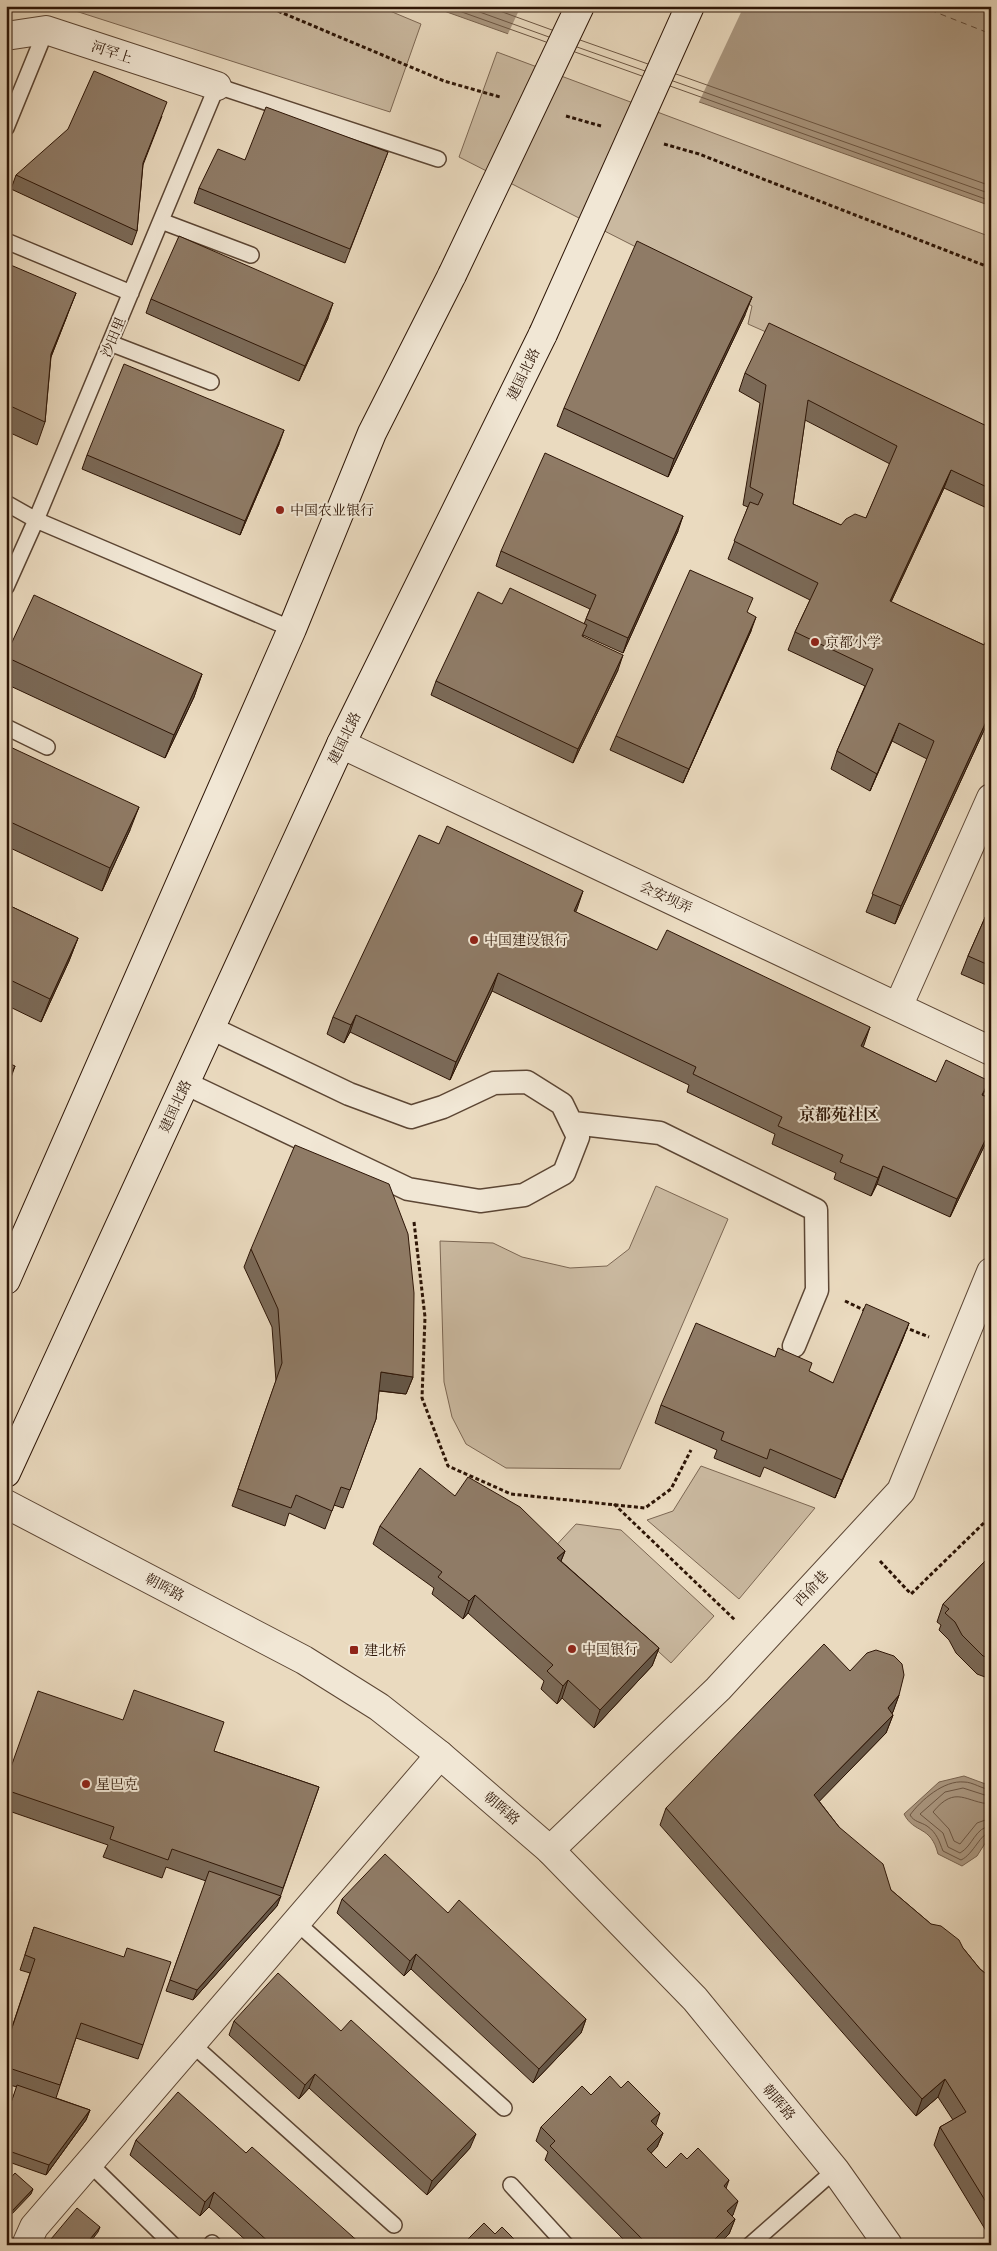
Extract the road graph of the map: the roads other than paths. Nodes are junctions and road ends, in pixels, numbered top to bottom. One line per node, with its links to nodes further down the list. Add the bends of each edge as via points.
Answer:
1 (580, 6): 17 (street, bridge, via 452,275 372,433)
2 (690, 6): 19 (street, 建国北路, bridge, via 543,334)
3 (46, 30): 4 (street, 河罕上); 5 (street, 河罕上); 6 (lane)
4 (6, 36)
5 (217, 86): 7 (lane); 8 (lane, 沙田里)
6 (6, 128)
7 (438, 159)
8 (161, 221): 10 (lane); 11 (lane, 沙田里)
9 (6, 241): 11 (lane)
10 (251, 255)
11 (131, 293): 12 (lane, 沙田里)
12 (110, 344): 13 (lane); 15 (lane, 沙田里)
13 (211, 382)
14 (6, 503): 15 (lane)
15 (36, 520): 16 (lane, 沙田里); 17 (lane)
16 (6, 587)
17 (292, 629): 28 (street)
18 (6, 727): 20 (lane)
19 (341, 744): 22 (street, 会安坝弄); 23 (street, 建国北路)
20 (47, 747)
21 (991, 798): 22 (street)
22 (898, 1007): 24 (street, 会安坝弄)
23 (211, 1028): 25 (street, 建国北路); 26 (street, via 349,1094 411,1117 443,1108 494,1084 527,1082 562,1104)
24 (991, 1052)
25 (185, 1083): 26 (street, via 408,1189 480,1201 524,1194 564,1172 578,1137); 30 (street, 建国北路)
26 (573, 1123): 29 (street, via 660,1133 816,1210 817,1290)
27 (991, 1272): 33 (street, 西俞巷, via 901,1491 718,1689)
28 (6, 1280)
29 (794, 1346)
30 (6, 1473)
31 (6, 1504): 32 (street, 朝晖路, via 304,1660 379,1707)
32 (440, 1755): 33 (street, 朝晖路); 34 (street)
33 (550, 1850): 38 (street, 朝晖路, via 695,1999)
34 (296, 1922): 35 (street); 36 (lane)
35 (192, 2044): 37 (street); 40 (lane)
36 (504, 2108)
37 (90, 2162): 41 (street, via 34,2227); 42 (lane)
38 (835, 2170): 46 (lane); 47 (street, 朝晖路)
39 (511, 2186): 45 (lane)
40 (394, 2225)
41 (26, 2245)
42 (173, 2245)
43 (211, 2245): 44 (lane)
44 (214, 2245)
45 (566, 2245)
46 (750, 2245)
47 (888, 2245)

